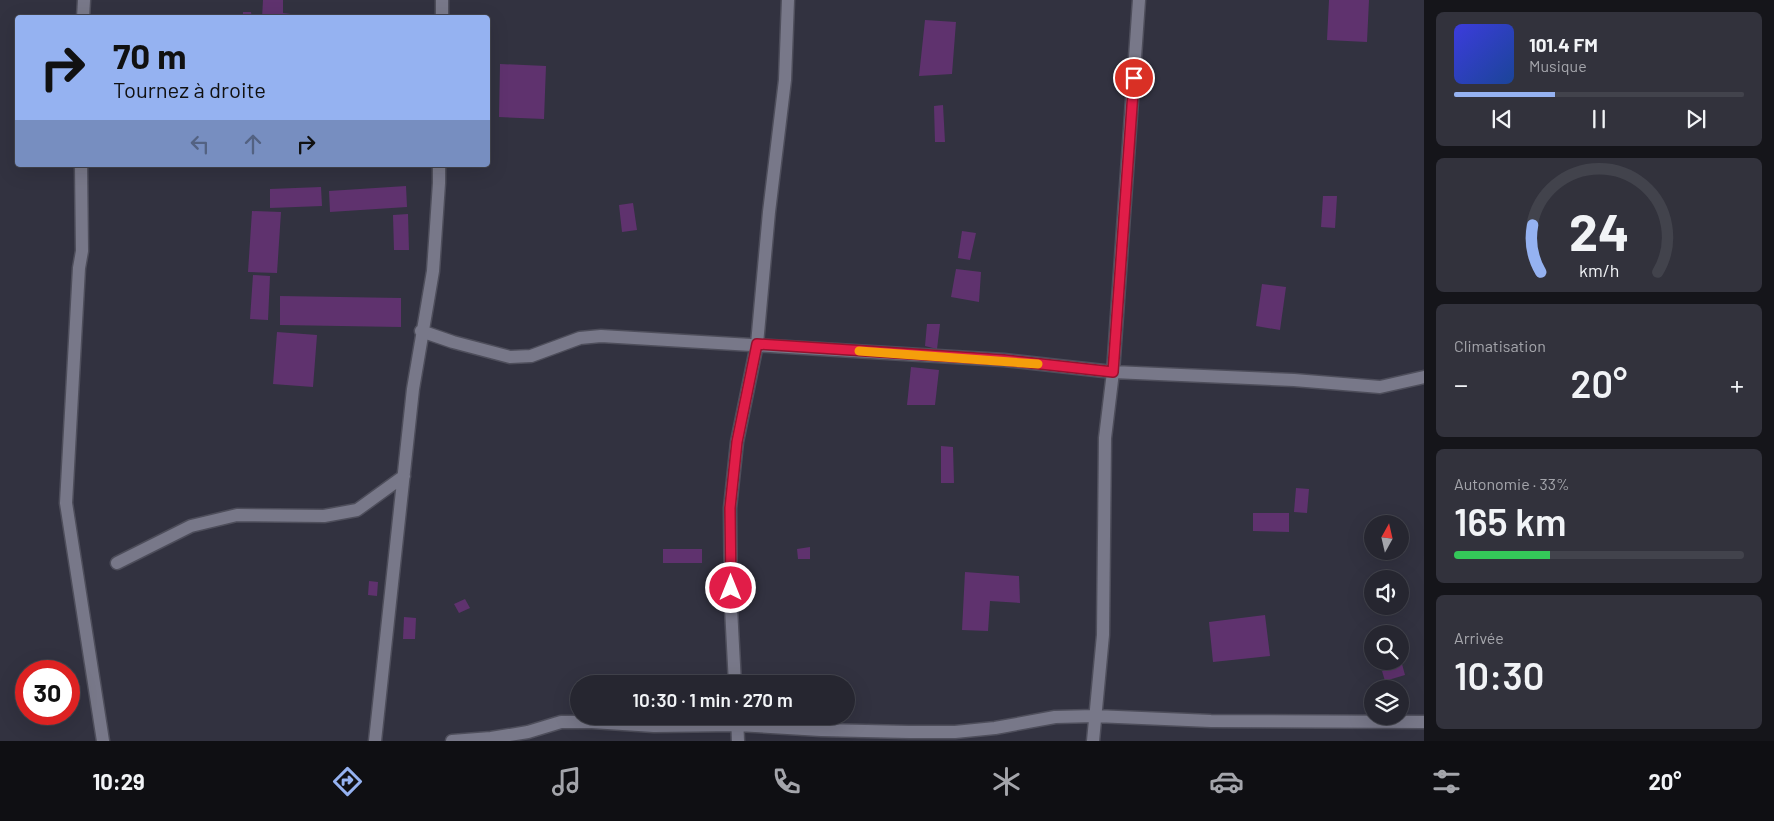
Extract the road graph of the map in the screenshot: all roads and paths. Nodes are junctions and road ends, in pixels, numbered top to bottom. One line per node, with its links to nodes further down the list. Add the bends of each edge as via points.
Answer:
1 (84, 0): 5 (street)
2 (442, 0): 6 (street)
3 (788, 0): 10 (street, via 785,80)
4 (1139, 0): 11 (street)
5 (83, 15)
6 (442, 15)
7 (82, 167): 23 (street, via 82,251 66,503)
8 (439, 167): 9 (street, via 432,271)
9 (421, 332): 10 (street, via 510,358 531,356 580,338 601,336); 13 (street)
10 (757, 344): 11 (street, via 1004,360); 15 (street, via 737,442 730,508)
11 (1113, 372): 12 (street, via 1380,387); 16 (street, via 1105,438 1102,635)
12 (1424, 377)
13 (404, 476): 14 (street, via 357,510 324,516 236,515 191,526); 24 (street)
14 (117, 563)
15 (735, 675)
16 (1095, 716): 18 (street, via 1211,721); 22 (street, via 1055,716 955,732 822,730); 27 (street)
17 (570, 722): 25 (street, via 491,738)
18 (1424, 722)
19 (638, 725): 20 (street)
20 (668, 725)
21 (737, 725): 26 (street)
22 (780, 725)
23 (103, 741)
24 (375, 741)
25 (452, 741)
26 (738, 741)
27 (1093, 741)

